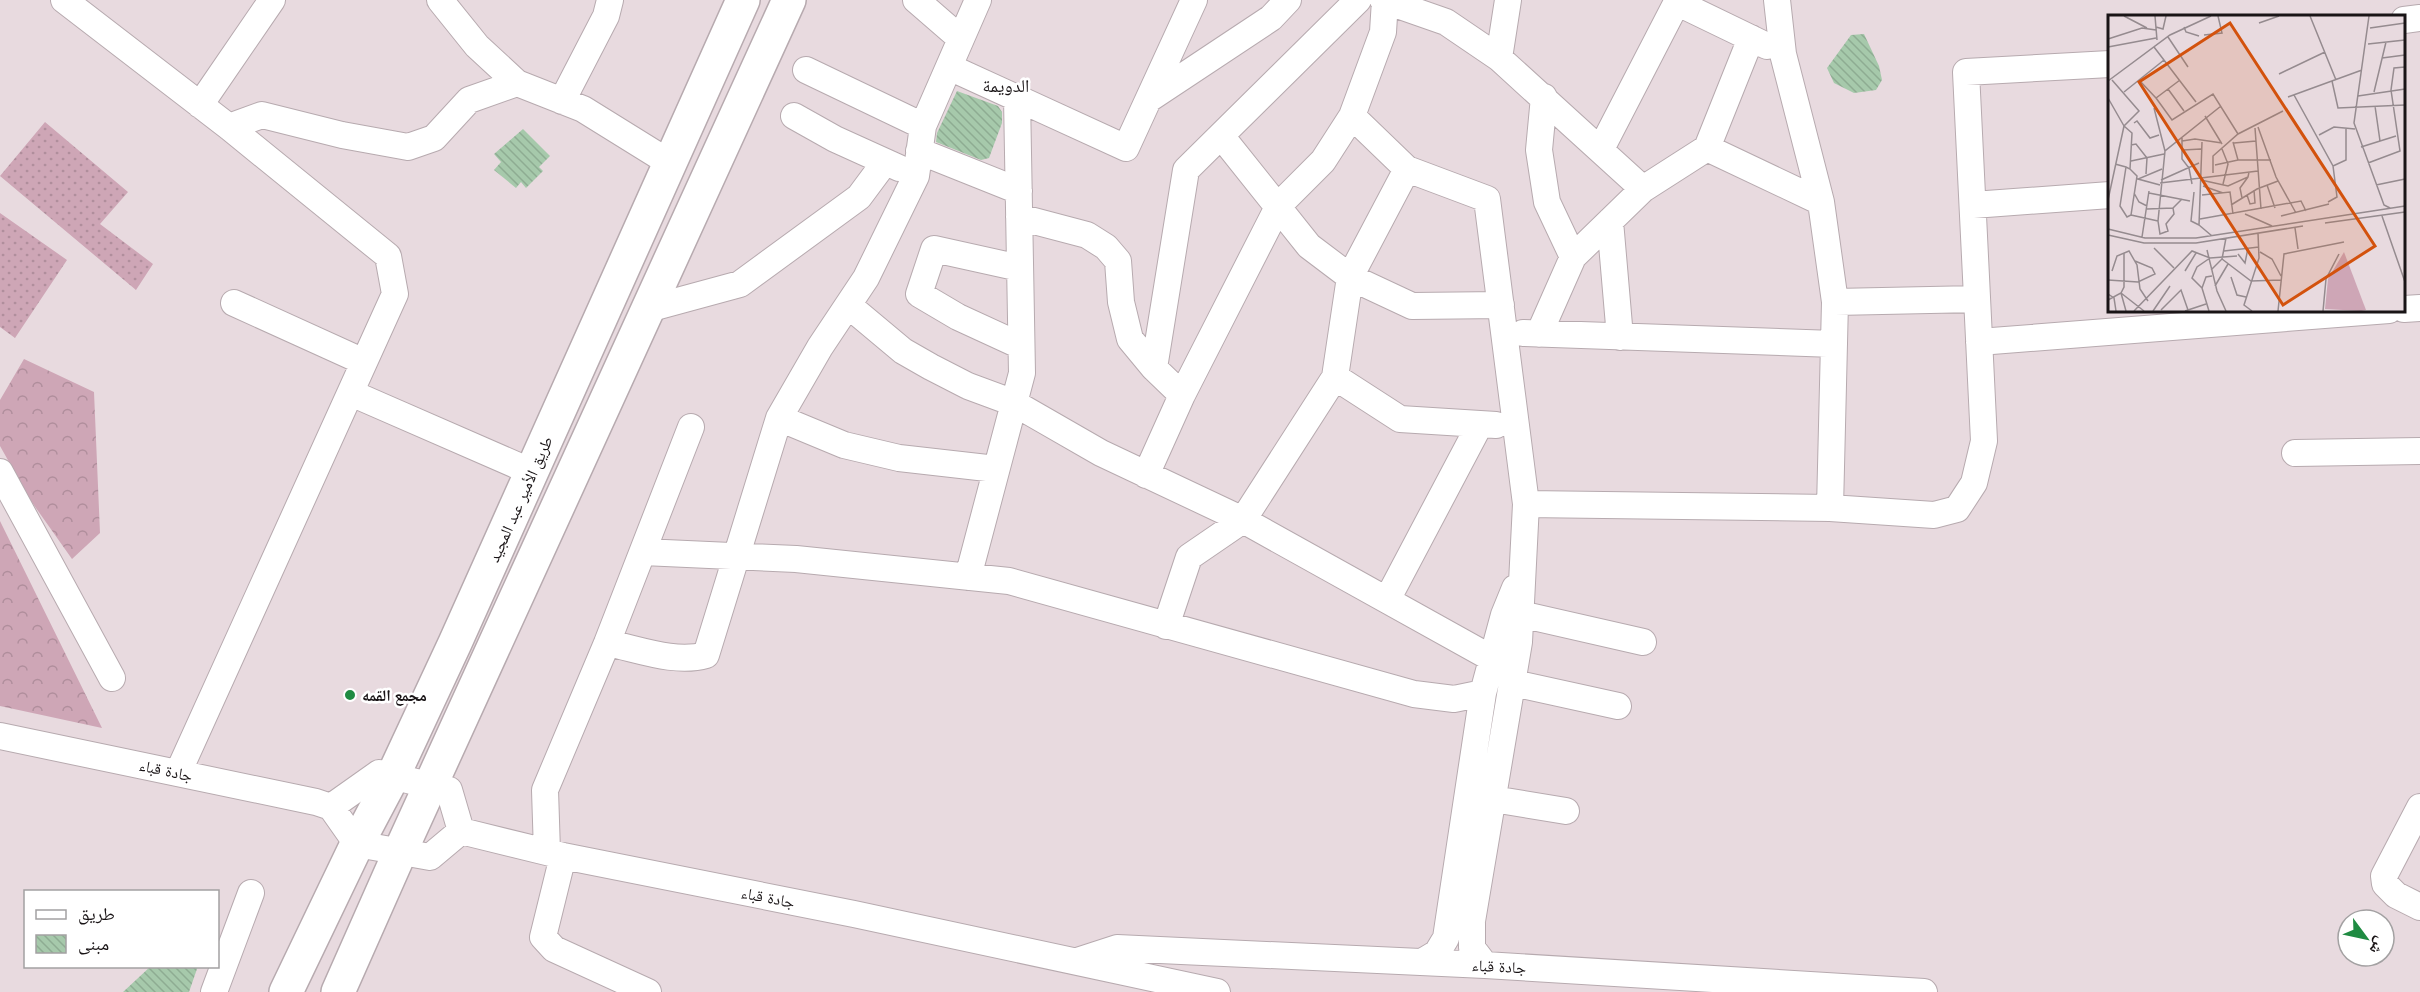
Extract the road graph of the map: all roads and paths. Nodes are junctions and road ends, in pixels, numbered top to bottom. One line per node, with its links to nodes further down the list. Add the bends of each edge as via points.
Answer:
1 (64, 0): 30 (street)
2 (272, 0): 30 (street)
3 (440, 0): 25 (street, via 477,46)
4 (743, 0): 39 (main road, طريق الأمير عبد المجيد)
5 (789, 0): 59 (main road)
6 (916, 0): 19 (street)
7 (978, 0): 19 (street)
8 (1194, 0): 28 (street)
9 (1288, 0): 28 (street, via 1271,18)
10 (1358, 0): 35 (street)
11 (1384, 0): 21 (street, via 1446,22); 32 (street, via 1383,32)
12 (1508, 0): 21 (street)
13 (1777, 0): 20 (street)
14 (1678, 1): 18 (street); 37 (street)
15 (602, 5): 29 (street)
16 (2420, 18): 17 (street)
17 (2405, 20)
18 (1751, 38): 20 (street); 36 (street)
19 (961, 39): 23 (street)
20 (1783, 54): 45 (street)
21 (1499, 58): 26 (street)
22 (2108, 64): 47 (street, via 1966,72)
23 (949, 67): 27 (street); 34 (street)
24 (806, 70): 34 (street)
25 (517, 83): 29 (street); 33 (street, via 469,100 434,138 408,147 262,115)
26 (1544, 97): 37 (street); 50 (street, via 1539,150 1547,202)
27 (1017, 98): 28 (street, via 1126,148); 43 (street)
28 (1149, 99)
29 (562, 100): 39 (street)
30 (200, 105): 33 (street)
31 (794, 116): 38 (street)
32 (1352, 117): 41 (street); 46 (street, via 1323,161)
33 (229, 126): 69 (street, via 388,256 395,294)
34 (923, 126): 40 (street)
35 (1222, 137): 46 (street); 70 (street, via 1186,170)
36 (1707, 148): 42 (street); 45 (street)
37 (1601, 149): 42 (street)
38 (885, 162): 40 (street); 59 (street, via 859,197 740,284)
39 (670, 163): 71 (main road, طريق الأمير عبد المجيد)
40 (918, 164): 43 (street); 56 (street, via 866,278)
41 (1407, 169): 52 (street); 57 (street, via 1487,199)
42 (1643, 189): 49 (street)
43 (1019, 191): 48 (street)
44 (2108, 195): 47 (street)
45 (1821, 202): 54 (street)
46 (1279, 205): 52 (street, via 1309,246); 75 (street)
47 (1973, 205): 53 (street)
48 (1019, 217): 51 (street); 70 (street, via 1087,235 1106,247 1118,261 1121,302 1130,339)
49 (1610, 221): 50 (street); 65 (street)
50 (1573, 257): 64 (street)
51 (1020, 268): 68 (street); 68 (street, via 934,249 919,294)
52 (1350, 277): 57 (street, via 1412,306); 72 (street)
53 (1977, 298): 54 (street); 66 (street)
54 (1835, 302): 67 (street)
55 (234, 303): 69 (street)
56 (848, 305): 76 (street, via 903,351 968,386); 77 (street)
57 (1501, 305): 63 (street)
58 (2420, 308): 60 (street)
59 (648, 309): 74 (main road)
60 (2405, 309)
61 (2344, 312): 62 (street)
62 (2230, 317): 66 (street)
63 (1504, 333): 64 (street); 80 (street)
64 (1539, 334): 65 (street)
65 (1620, 337): 67 (street)
66 (1979, 342): 88 (street, via 1984,441 1974,483 1957,509 1934,515)
67 (1834, 344): 88 (street)
68 (1021, 346): 76 (street, via 1022,373)
69 (364, 362): 73 (street)
70 (1154, 368): 75 (street)
71 (575, 376): 74 (main road); 85 (main road, طريق الأمير عبد المجيد)
72 (1335, 377): 78 (street, via 1400,419); 89 (street)
73 (351, 393): 85 (street); 105 (street)
74 (610, 393): 106 (main road)
75 (1182, 395): 86 (street)
76 (1014, 404): 83 (street); 86 (street)
77 (779, 418): 83 (street, via 844,445 898,458); 91 (street)
78 (1480, 424): 80 (street); 94 (street)
79 (691, 427): 90 (street)
80 (1516, 427): 87 (street)
81 (2420, 451): 82 (street)
82 (2295, 453)
83 (996, 469): 93 (street)
84 (0, 472): 100 (street)
85 (532, 472): 112 (main road, طريق الأمير عبد المجيد, via 393,776)
86 (1146, 475): 89 (street)
87 (1526, 504): 88 (street); 92 (street)
88 (1830, 508)
89 (1243, 520): 94 (street); 96 (street, via 1189,557)
90 (643, 552): 91 (street); 98 (street)
91 (736, 556): 93 (street); 98 (street, via 706,655 679,658)
92 (1522, 572): 95 (street); 99 (street)
93 (968, 577): 96 (street, via 1010,581)
94 (1387, 600): 99 (street)
95 (1520, 614): 97 (street); 101 (street)
96 (1166, 626): 102 (street, via 1414,694 1455,699)
97 (1643, 642)
98 (607, 643): 114 (street, via 545,790)
99 (1491, 658): 102 (street)
100 (112, 678)
101 (1513, 683): 103 (street); 107 (street)
102 (1483, 693): 118 (street, via 1446,938 1437,953)
103 (1618, 706)
104 (0, 736): 105 (street, جادة قباء)
105 (178, 773): 108 (street, جادة قباء)
106 (431, 785): 108 (street, via 379,773); 111 (street, via 449,790); 113 (main road)
107 (1493, 799): 110 (street); 119 (street, via 1472,921 1472,948)
108 (331, 807): 112 (street)
109 (2420, 807): 116 (street, via 2384,876 2385,884 2396,895)
110 (1566, 811)
111 (461, 831): 113 (street, via 430,857); 114 (street, جادة قباء)
112 (357, 844): 113 (street); 121 (main road, طريق الأمير عبد المجيد)
113 (400, 852): 122 (main road)
114 (555, 854): 117 (street, جادة قباء); 123 (street, via 543,937 554,949)
115 (251, 893): 120 (street)
116 (2420, 907)
117 (1077, 961): 118 (street, جادة قباء, via 1117,948); 124 (street, جادة قباء)
118 (1422, 962): 119 (street, جادة قباء)
119 (1485, 965): 125 (street, جادة قباء)
120 (214, 992)
121 (286, 992)
122 (338, 992)
123 (648, 992)
124 (1217, 992)
125 (1924, 992)

